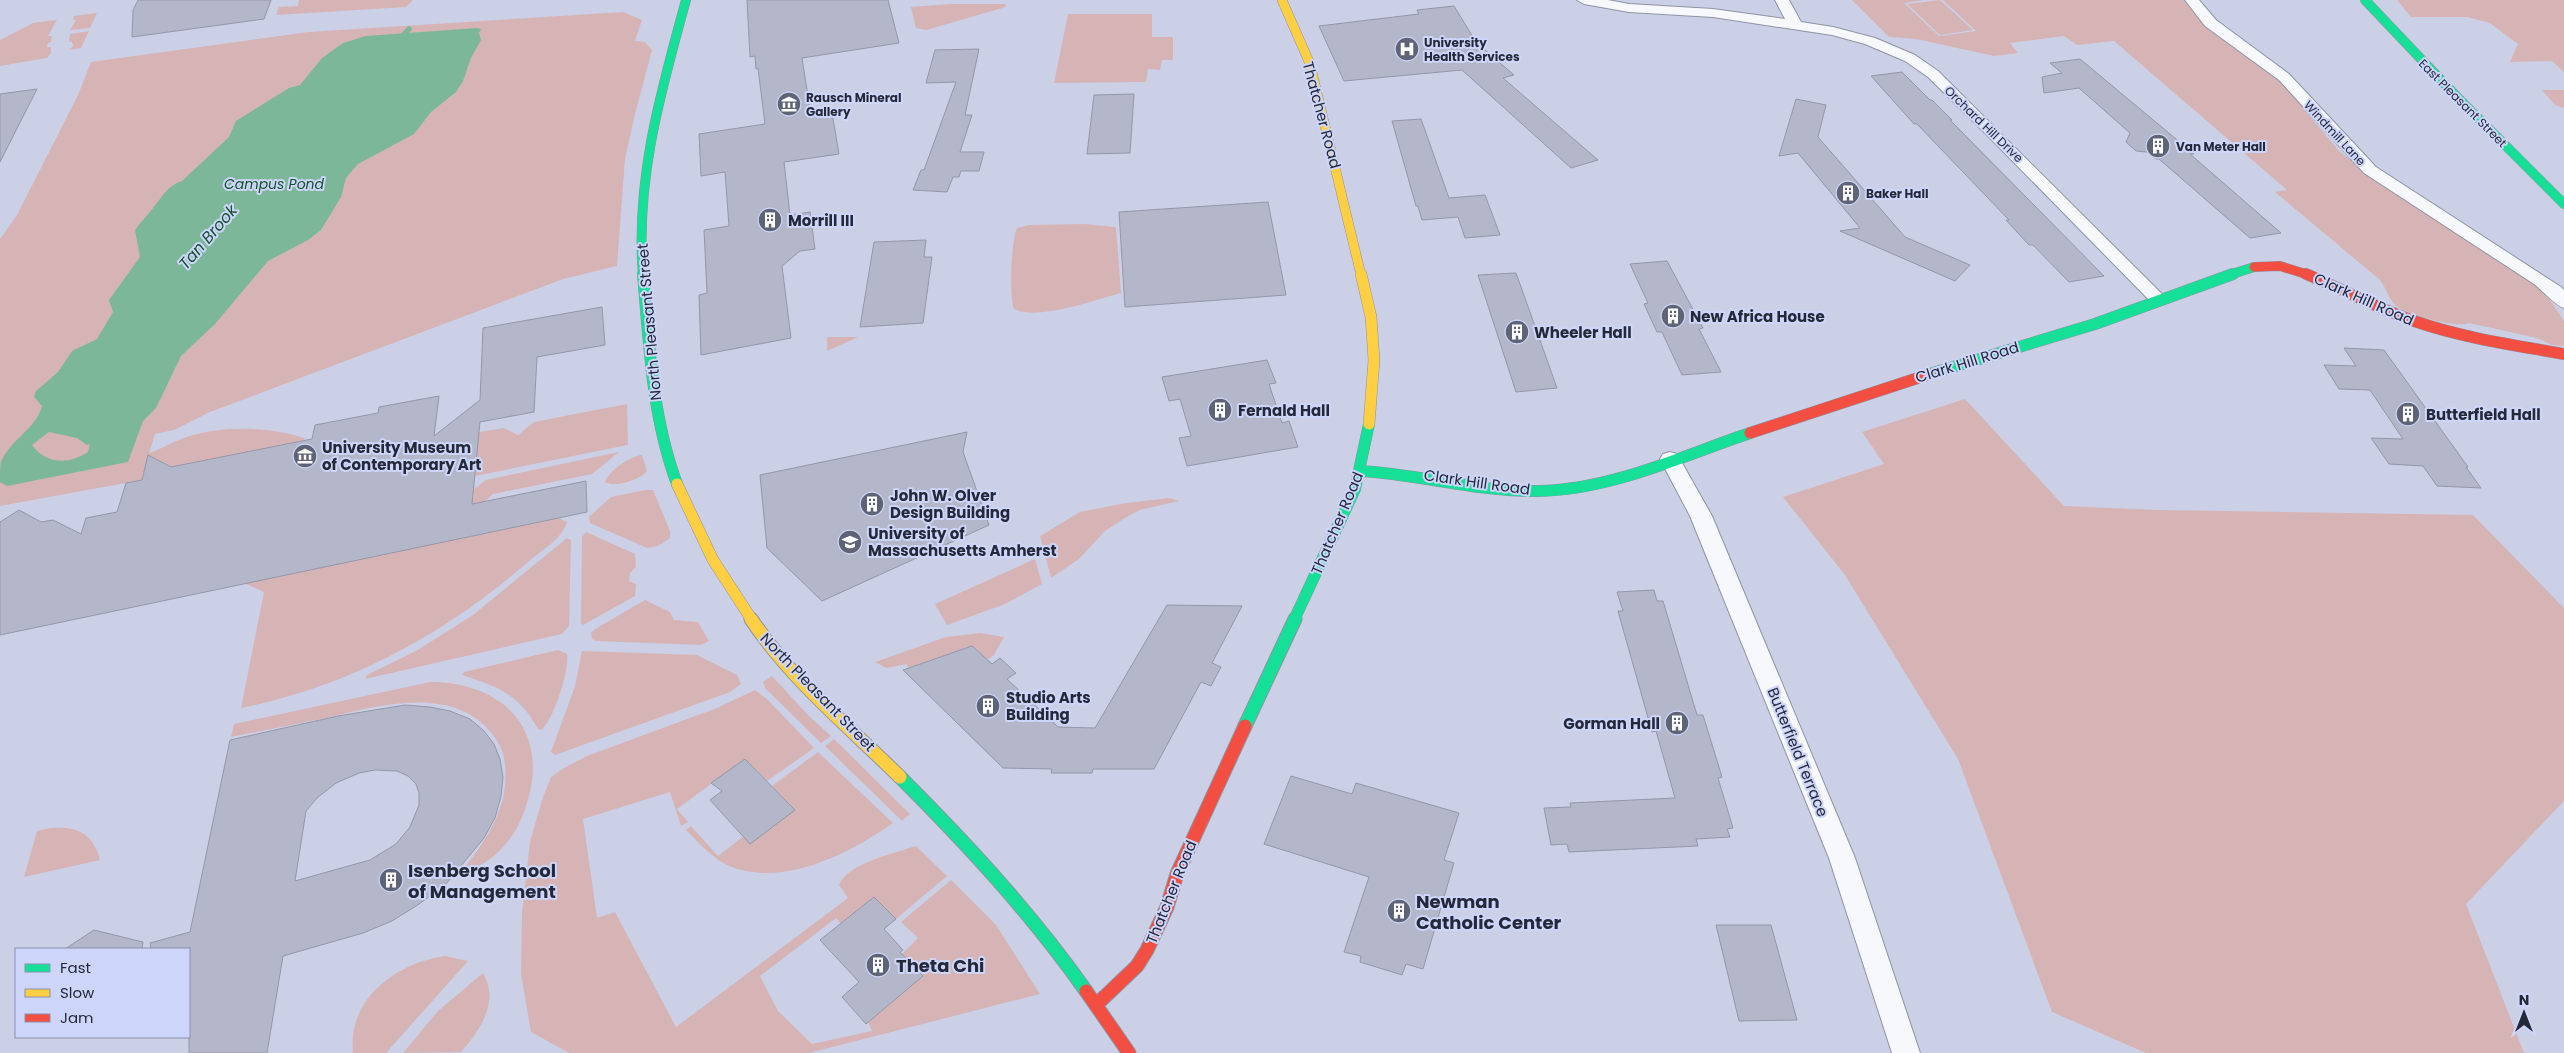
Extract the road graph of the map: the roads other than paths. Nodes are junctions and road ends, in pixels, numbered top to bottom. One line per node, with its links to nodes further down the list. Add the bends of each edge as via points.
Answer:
1 (686, 0): 14 (street, North Pleasant Street, via 653,118 642,197 643,268 652,376 660,432 674,477 713,560 763,637 805,683 966,842 1052,941)
2 (1282, 0): 13 (street, Thatcher Road, via 1290,12 1310,64 1371,317 1374,374)
3 (1584, 0): 7 (street, Orchard Hill Drive, via 1629,8 1713,13)
4 (1782, 0): 7 (street)
5 (2192, 0): 10 (street, Windmill Lane, via 2209,21 2285,78 2347,150 2370,170 2540,280)
6 (2365, 0): 8 (street, East Pleasant Street, via 2459,100)
7 (1795, 25): 9 (street, Orchard Hill Drive, via 1870,41 1925,67)
8 (2564, 204)
9 (2159, 300): 11 (street, Clark Hill Road, via 2242,270 2263,266 2285,267 2316,277 2426,325 2470,337); 12 (street, Clark Hill Road, via 2095,324 1991,354)
10 (2564, 302)
11 (2564, 354)
12 (1670, 459): 13 (street, Clark Hill Road, via 1617,477 1556,490 1528,491 1406,472); 16 (street, Butterfield Terrace, via 1702,516 1842,858)
13 (1360, 471): 14 (street, Thatcher Road, via 1355,489 1177,874 1157,932 1137,966)
14 (1096, 1004): 15 (street, North Pleasant Street)
15 (1129, 1053)
16 (1906, 1053)

